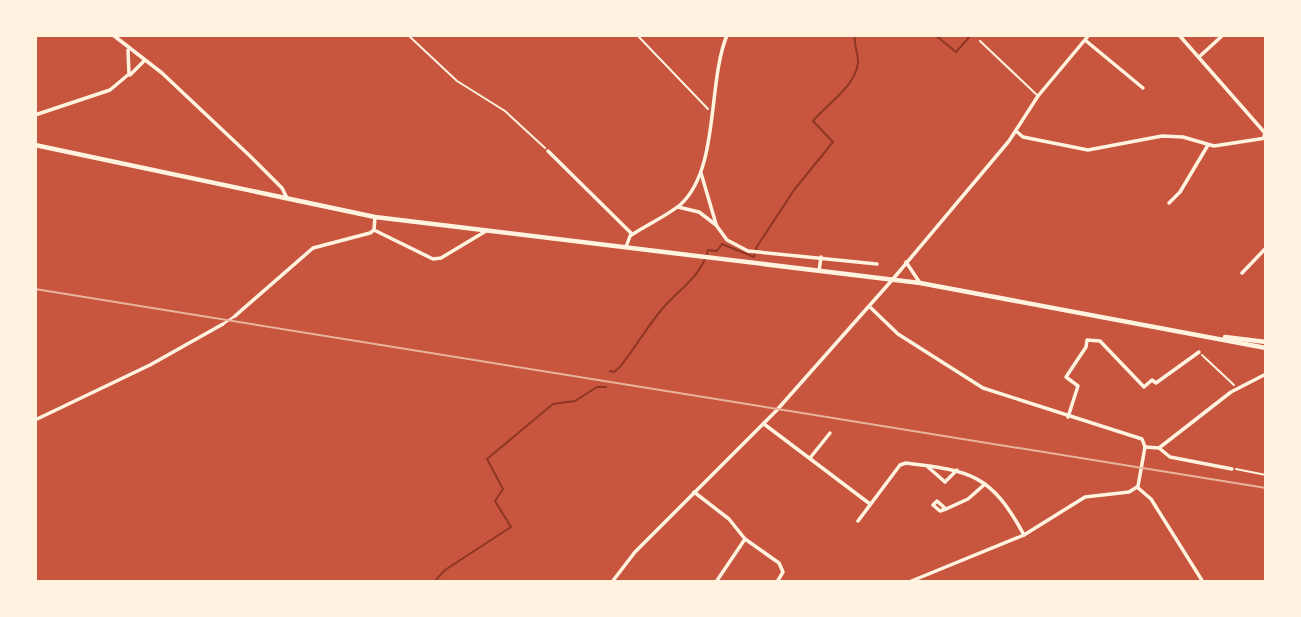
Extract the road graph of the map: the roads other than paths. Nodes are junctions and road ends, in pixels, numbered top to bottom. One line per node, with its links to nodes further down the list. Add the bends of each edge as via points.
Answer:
1 (727, 35): 20 (street)
2 (1089, 35): 6 (street)
3 (1179, 35): 9 (street)
4 (1223, 35): 9 (street)
5 (116, 36): 8 (street)
6 (1085, 40): 12 (street); 13 (street)
7 (980, 41): 13 (lane)
8 (127, 48): 10 (street); 11 (street, via 131,68)
9 (1199, 57): 16 (street)
10 (144, 61): 11 (street); 21 (street, via 250,156 282,188)
11 (126, 79): 14 (street, via 110,90)
12 (1143, 89)
13 (1038, 96): 15 (street)
14 (35, 115)
15 (1016, 131): 18 (street, via 1023,137 1088,150 1172,135); 32 (street)
16 (1265, 135): 18 (street, via 1225,146)
17 (35, 145): 21 (main road)
18 (1208, 145): 22 (street)
19 (548, 151): 28 (street)
20 (701, 173): 23 (street); 25 (street)
21 (287, 200): 24 (main road)
22 (1169, 203)
23 (678, 207): 25 (street, via 699,212); 28 (street)
24 (375, 217): 26 (street); 27 (main road)
25 (716, 225): 31 (street, via 727,240 748,251)
26 (374, 230): 27 (street, via 433,259); 39 (street, via 313,247)
27 (486, 231): 29 (main road)
28 (632, 234): 29 (street)
29 (626, 247): 34 (main road)
30 (1266, 248): 35 (street)
31 (821, 257): 33 (street); 34 (street)
32 (906, 262): 36 (street); 37 (street)
33 (877, 264)
34 (819, 271): 36 (main road)
35 (1242, 273)
36 (893, 279): 37 (main road); 38 (street)
37 (920, 283): 41 (main road)
38 (871, 307): 46 (street, via 894,331 983,388); 48 (street)
39 (234, 316): 40 (street)
40 (223, 324): 47 (street)
41 (1218, 337): 42 (main road); 43 (main road)
42 (1266, 342)
43 (1266, 348)
44 (1199, 352): 46 (street, via 1144,387 1100,341 1087,340 1066,377 1079,386)
45 (1266, 374): 51 (street, via 1237,389)
46 (1068, 416): 50 (street, via 1142,439)
47 (35, 421)
48 (764, 424): 52 (street); 58 (street)
49 (830, 433): 52 (street)
50 (1145, 447): 51 (street); 57 (street)
51 (1158, 448): 54 (street, via 1170,457)
52 (810, 458): 59 (street)
53 (927, 466): 55 (street); 55 (street, via 945,482); 59 (street, via 902,464)
54 (1232, 469)
55 (957, 470): 56 (street)
56 (986, 483): 60 (street, via 968,499); 62 (street)
57 (1138, 487): 62 (street, via 1085,497); 68 (street, via 1152,499)
58 (694, 492): 63 (street, via 729,519); 64 (street)
59 (870, 504): 61 (street)
60 (946, 509)
61 (858, 520)
62 (1024, 535): 67 (street)
63 (745, 539): 65 (street); 66 (street, via 779,563 783,572)
64 (612, 582)
65 (716, 582)
66 (777, 582)
67 (909, 582)
68 (1203, 582)

